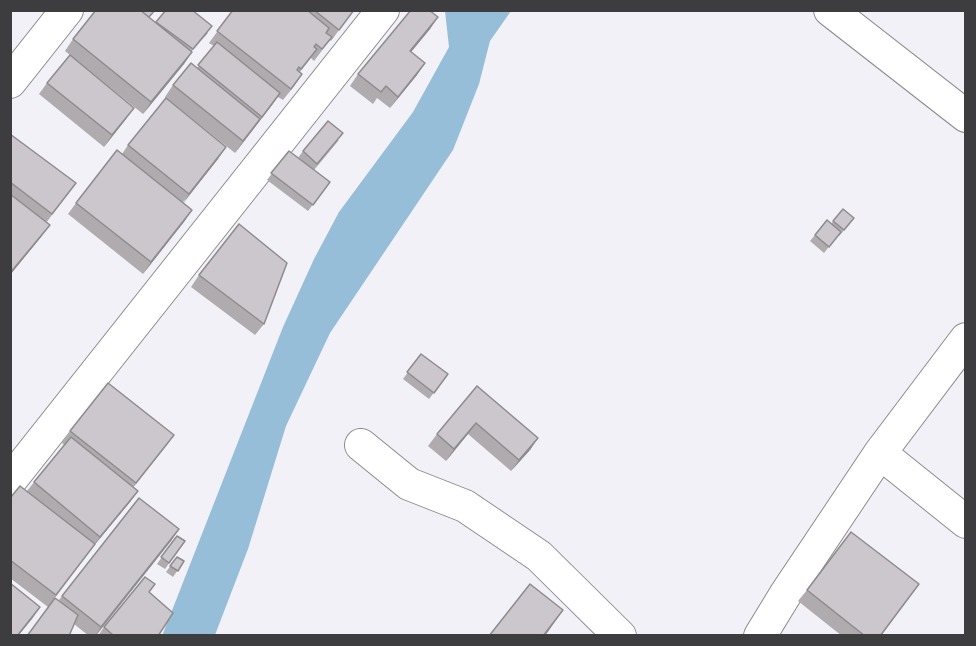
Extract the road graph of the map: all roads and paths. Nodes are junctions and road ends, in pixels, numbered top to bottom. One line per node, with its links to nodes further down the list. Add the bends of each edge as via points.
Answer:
1 (67, 10): 4 (street)
2 (383, 10): 9 (street)
3 (830, 10): 5 (street)
4 (10, 81)
5 (966, 116)
6 (966, 339): 8 (street)
7 (361, 445): 11 (street, via 409,484 465,506 539,556)
8 (880, 453): 10 (street); 12 (street)
9 (10, 481)
10 (966, 522)
11 (620, 636)
12 (760, 636)

